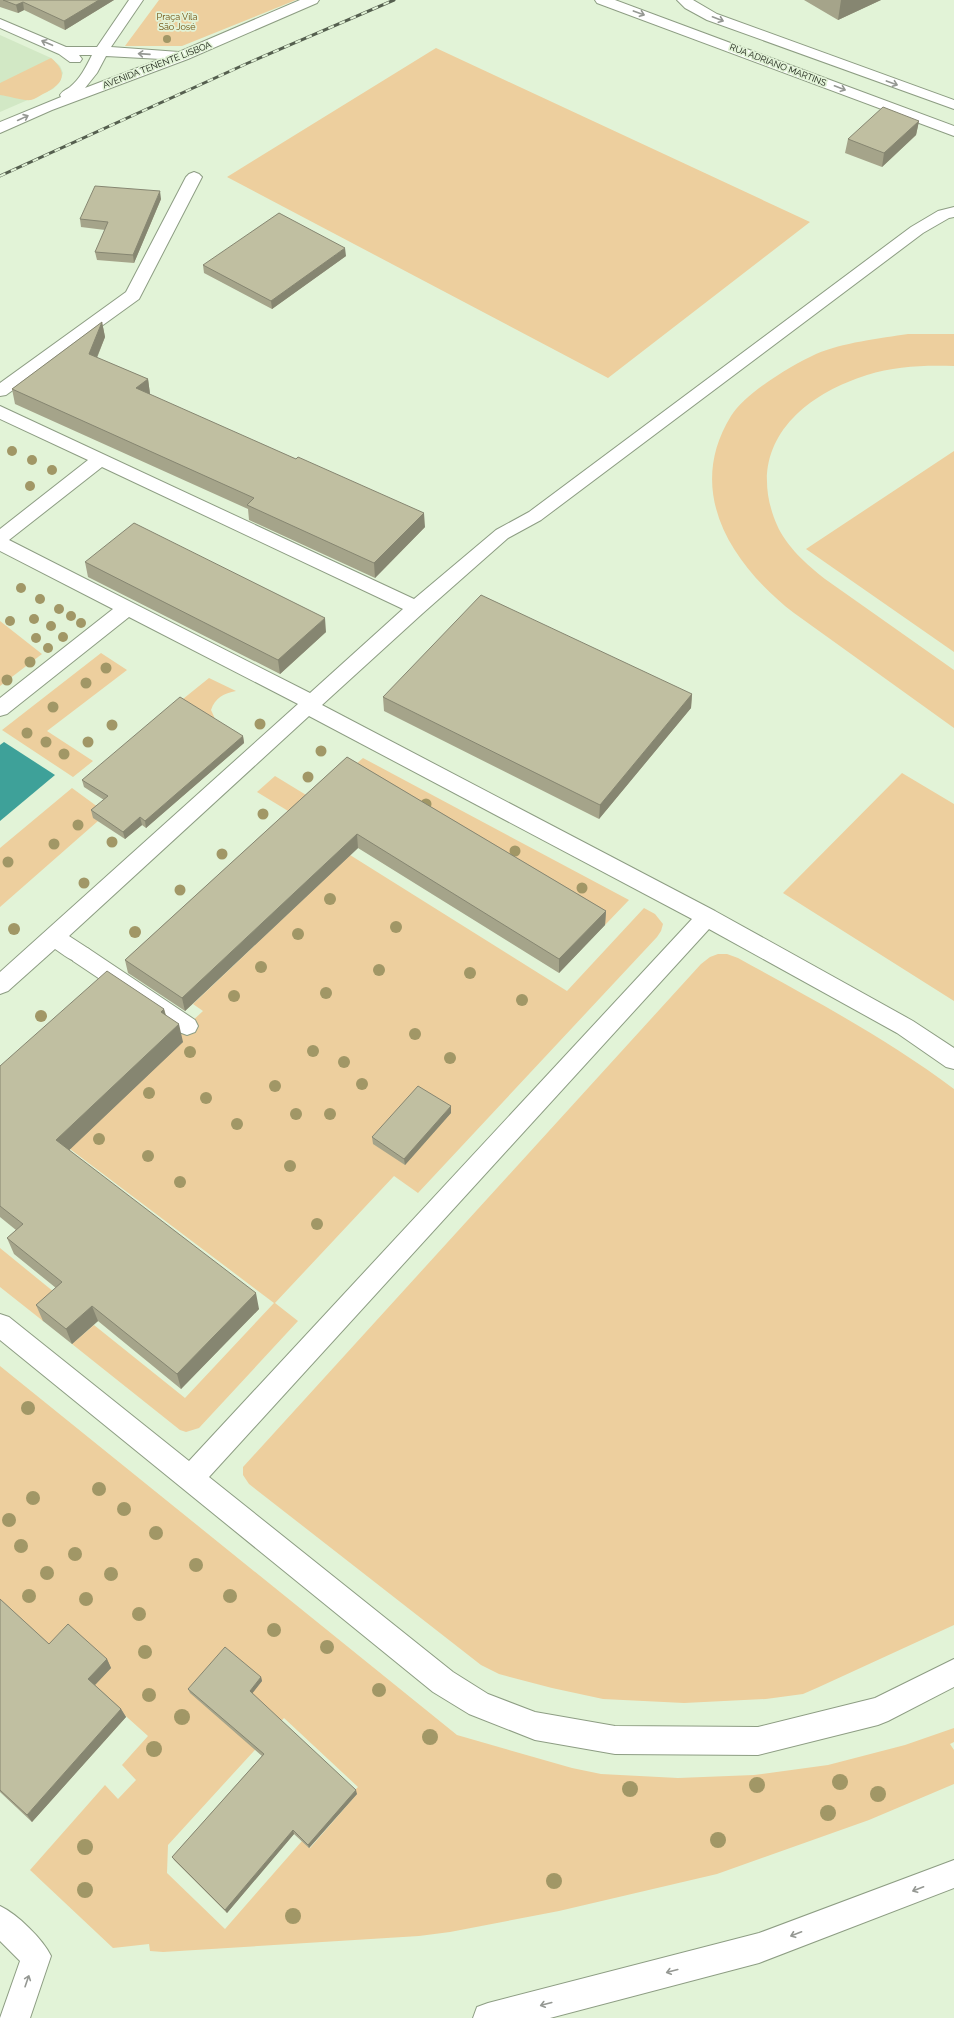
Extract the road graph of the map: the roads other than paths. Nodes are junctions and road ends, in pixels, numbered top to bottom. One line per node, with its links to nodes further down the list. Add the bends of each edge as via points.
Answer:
1 (134, 0): 7 (street)
2 (312, 0): 8 (street, AVENIDA TENENTE LISBOA)
3 (602, 0): 13 (street, RUA ADRIANO MARTINS, one-way to 13)
4 (684, 0): 10 (street, RUA ADRIANO MARTINS, one-way to 10, via 712,18)
5 (0, 23): 6 (street, one-way to 5)
6 (64, 51): 7 (street); 9 (street)
7 (101, 51): 8 (street, one-way to 7); 9 (street)
8 (183, 56): 11 (street, AVENIDA TENENTE LISBOA)
9 (90, 73): 11 (street, via 75,90)
10 (954, 105)
11 (47, 107): 12 (street, AVENIDA TENENTE LISBOA, one-way to 11)
12 (0, 128)
13 (954, 131)
14 (194, 177): 16 (street, via 133,295)
15 (954, 212): 22 (street, via 944,214 917,230 535,516 502,534)
16 (0, 391)
17 (0, 412): 18 (street)
18 (101, 459): 19 (street); 22 (street)
19 (0, 538)
20 (0, 543): 21 (street)
21 (127, 608): 23 (street); 24 (street)
22 (416, 608): 23 (street)
23 (311, 705): 25 (street); 26 (street)
24 (0, 709)
25 (707, 917): 29 (street, via 898,1023); 31 (street)
26 (54, 937): 27 (street); 28 (street)
27 (0, 985)
28 (187, 1026)
29 (954, 1060)
30 (0, 1325): 31 (street)
31 (190, 1479): 32 (street, via 443,1682 479,1704 535,1726 615,1740 758,1741 878,1711)
32 (954, 1673)
33 (954, 1874): 36 (street, one-way to 36, via 759,1948)
34 (0, 1921): 35 (street, one-way to 34, via 36,1956)
35 (15, 2018)
36 (488, 2018)

